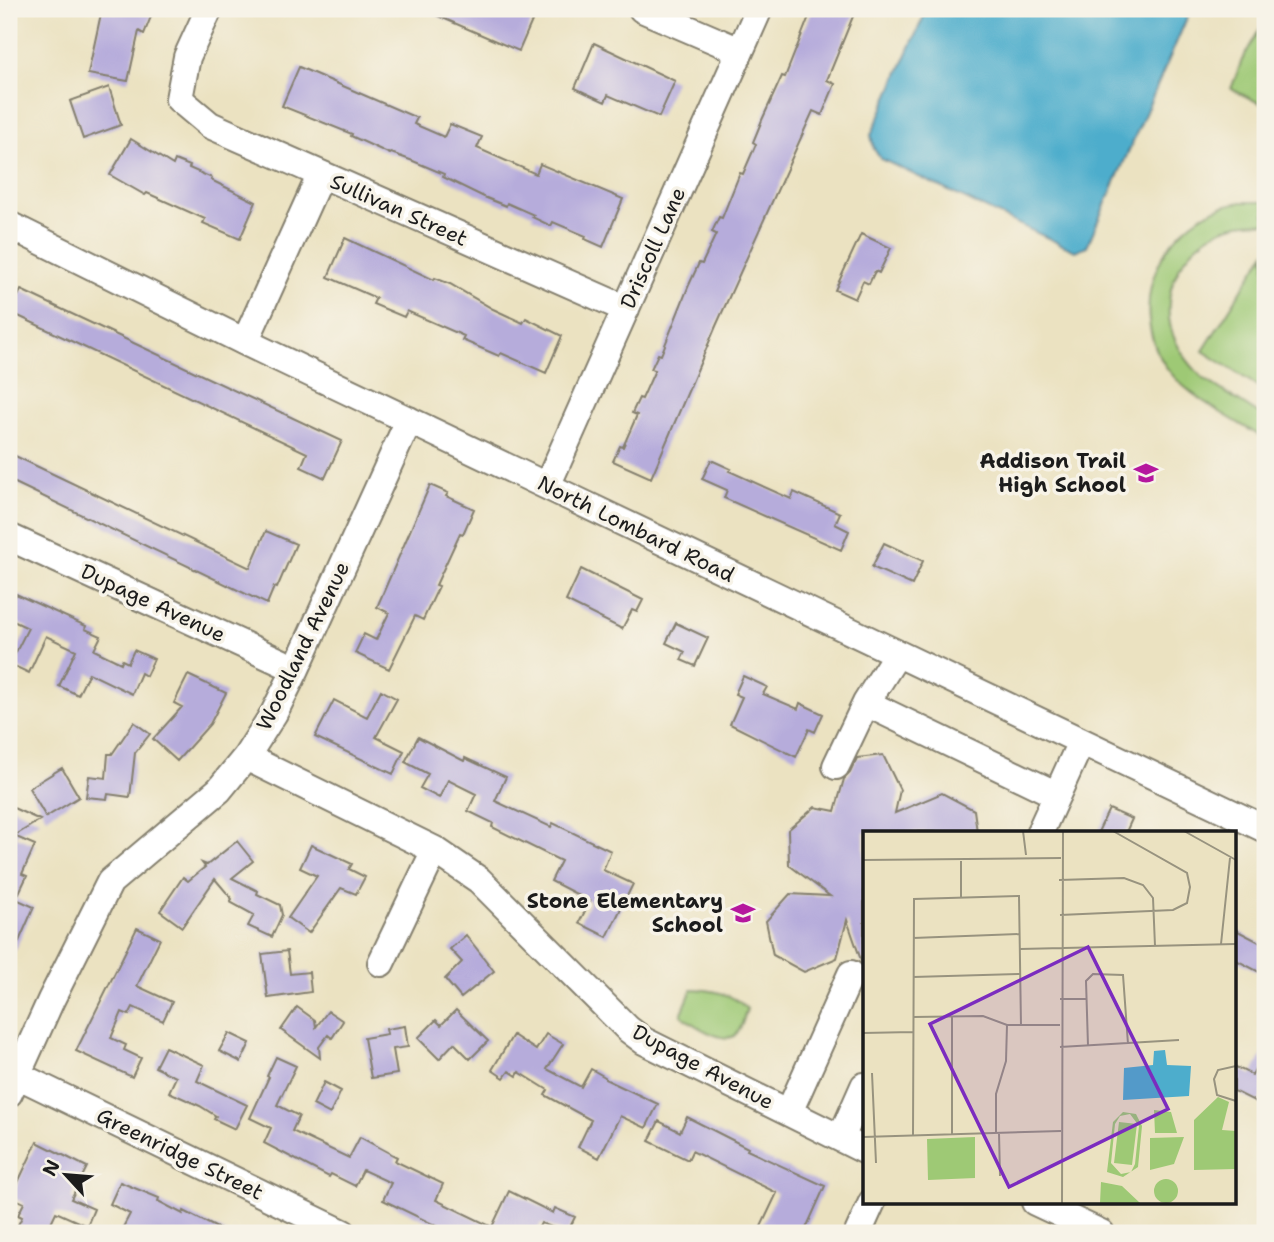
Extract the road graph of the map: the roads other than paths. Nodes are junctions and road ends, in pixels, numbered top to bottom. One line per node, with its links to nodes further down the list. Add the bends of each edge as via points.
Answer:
1 (209, 9): 5 (street, Sullivan Street, via 187,57 179,99 210,125)
2 (642, 9): 4 (street)
3 (759, 9): 4 (street, Driscoll Lane)
4 (740, 51): 7 (street, Driscoll Lane)
5 (320, 176): 7 (street, Sullivan Street); 8 (street)
6 (9, 225): 8 (street, North Lombard Road)
7 (626, 309): 10 (street, Driscoll Lane)
8 (245, 342): 9 (street, North Lombard Road)
9 (409, 420): 10 (street, North Lombard Road); 13 (street, Woodland Avenue)
10 (547, 486): 12 (street, North Lombard Road)
11 (9, 537): 13 (street, Dupage Avenue)
12 (897, 654): 14 (street); 15 (street, North Lombard Road)
13 (296, 670): 16 (street, Woodland Avenue)
14 (866, 703): 17 (street); 18 (street)
15 (1081, 742): 18 (street); 19 (street, North Lombard Road)
16 (246, 757): 21 (street, Dupage Avenue); 24 (street, Woodland Avenue, via 205,804 110,882)
17 (836, 766)
18 (1057, 795): 20 (street)
19 (1265, 829)
20 (1040, 831)
21 (435, 850): 22 (street); 26 (street, Dupage Avenue, via 479,880 644,1041)
22 (381, 963)
23 (851, 974): 26 (street)
24 (13, 1084): 30 (street, Greenridge Street)
25 (863, 1091): 27 (street)
26 (789, 1112): 27 (street, Dupage Avenue)
27 (853, 1144)
28 (871, 1204): 31 (street)
29 (1039, 1204): 32 (street)
30 (343, 1233)
31 (858, 1233)
32 (1101, 1233)

